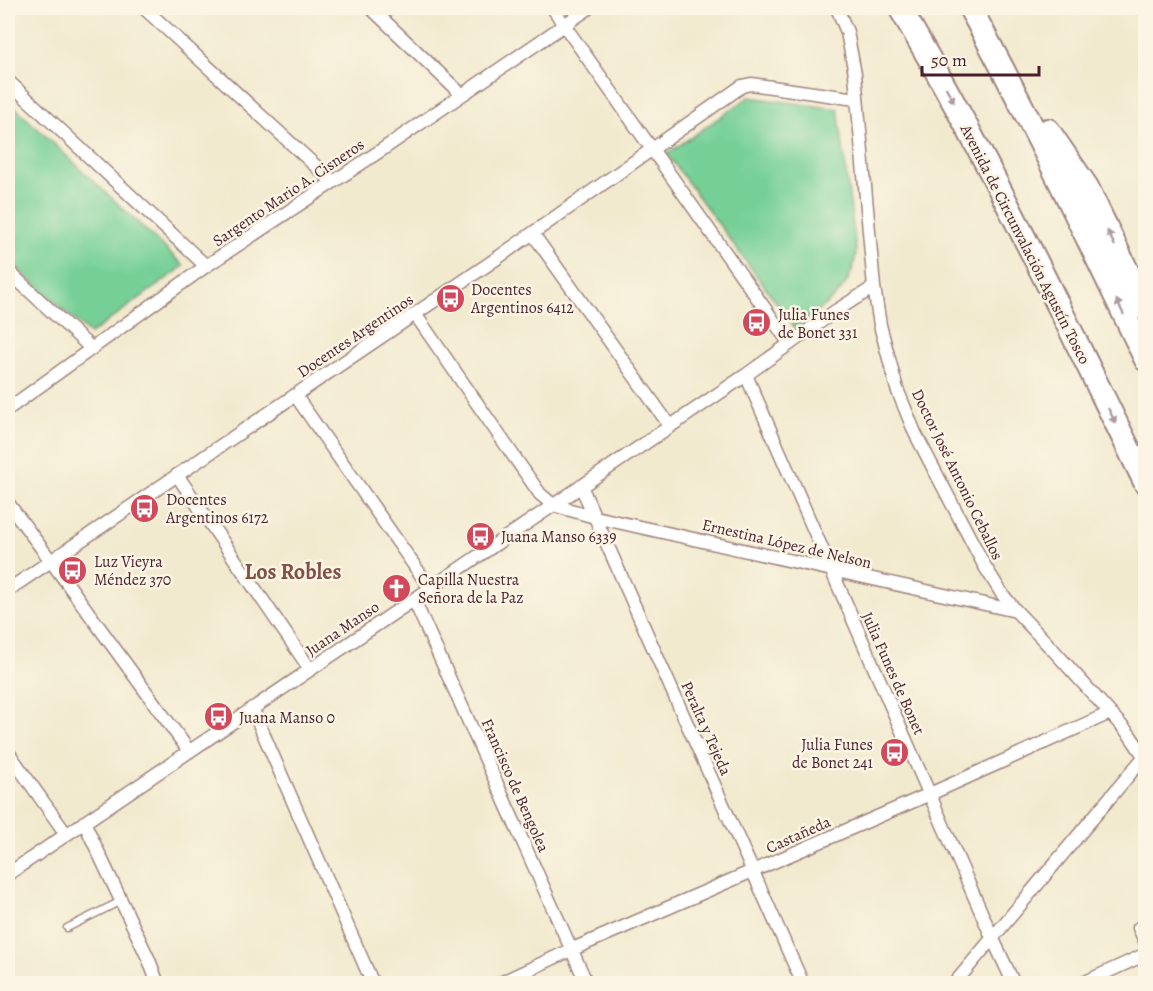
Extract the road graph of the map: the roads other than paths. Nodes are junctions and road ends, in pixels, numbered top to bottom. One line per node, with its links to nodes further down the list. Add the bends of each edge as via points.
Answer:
1 (144, 8): 14 (street)
2 (371, 8): 11 (street)
3 (553, 8): 8 (street)
4 (589, 8): 8 (street, Sargento Mario A. Cisneros)
5 (837, 8): 12 (street, Doctor José Antonio Ceballos, via 852,53)
6 (900, 8): 29 (highway, Avenida de Circunvalación Agustín Tosco, one-way to 29, via 980,151)
7 (970, 8): 9 (highway)
8 (564, 25): 11 (street, Sargento Mario A. Cisneros); 13 (street)
9 (991, 47): 19 (highway, one-way to 9, via 1087,187); 23 (highway, one-way to 9)
10 (8, 81): 16 (street)
11 (462, 94): 14 (street, Sargento Mario A. Cisneros)
12 (856, 99): 13 (street, Docentes Argentinos, via 752,84); 18 (street, Doctor José Antonio Ceballos)
13 (652, 149): 15 (street, Docentes Argentinos); 21 (street)
14 (333, 182): 16 (street, Sargento Mario A. Cisneros)
15 (533, 234): 20 (street, Docentes Argentinos); 27 (street)
16 (206, 266): 22 (street, Sargento Mario A. Cisneros)
17 (8, 271): 22 (street)
18 (874, 287): 21 (street, Juana Manso); 39 (street, Doctor José Antonio Ceballos, via 886,350 905,411 984,565)
19 (1146, 310)
20 (415, 314): 25 (street, Docentes Argentinos); 32 (street, via 540,494)
21 (790, 344): 24 (street, Juana Manso)
22 (90, 348): 26 (street, Sargento Mario A. Cisneros)
23 (1146, 360)
24 (746, 375): 27 (street, Juana Manso); 35 (street, Julia Funes de Bonet)
25 (295, 395): 28 (street, Docentes Argentinos); 36 (street)
26 (8, 409)
27 (670, 426): 30 (street, Juana Manso)
28 (177, 476): 34 (street, Docentes Argentinos); 40 (street)
29 (1146, 484)
30 (581, 486): 32 (street, Juana Manso); 33 (street, Peralta y Tejeda)
31 (8, 503): 34 (street)
32 (553, 506): 33 (street, Ernestina López de Nelson); 36 (street, Juana Manso)
33 (594, 517): 35 (street, Ernestina López de Nelson); 49 (street, Peralta y Tejeda)
34 (51, 561): 37 (street, Docentes Argentinos); 43 (street)
35 (830, 569): 39 (street, Ernestina López de Nelson); 46 (street, Julia Funes de Bonet)
36 (430, 588): 38 (street, Juana Manso)
37 (8, 590)
38 (414, 600): 40 (street, Juana Manso); 56 (street, Francisco de Bengolea)
39 (1016, 611): 42 (street, Doctor José Antonio Ceballos)
40 (310, 669): 41 (street, Juana Manso)
41 (252, 708): 43 (street, Juana Manso); 59 (street)
42 (1110, 713): 45 (street, Doctor José Antonio Ceballos); 46 (street, Castañeda)
43 (189, 751): 47 (street, Juana Manso)
44 (8, 752): 48 (street)
45 (1145, 758): 54 (street)
46 (930, 794): 49 (street, Castañeda); 54 (street, Julia Funes de Bonet)
47 (84, 822): 48 (street, Juana Manso); 51 (street)
48 (66, 834): 50 (street, Juana Manso)
49 (753, 872): 56 (street, Castañeda); 62 (street, Peralta y Tejeda)
50 (8, 874)
51 (121, 901): 52 (lane); 58 (street)
52 (67, 928)
53 (1139, 928): 55 (street)
54 (992, 937): 63 (street); 64 (street, Julia Funes de Bonet)
55 (1146, 943)
56 (573, 950): 60 (street, Castañeda); 61 (street, Francisco de Bengolea)
57 (1146, 954): 65 (street)
58 (158, 984)
59 (373, 984)
60 (498, 984)
61 (587, 984)
62 (803, 984)
63 (954, 984)
64 (1014, 984)
65 (1081, 984)

